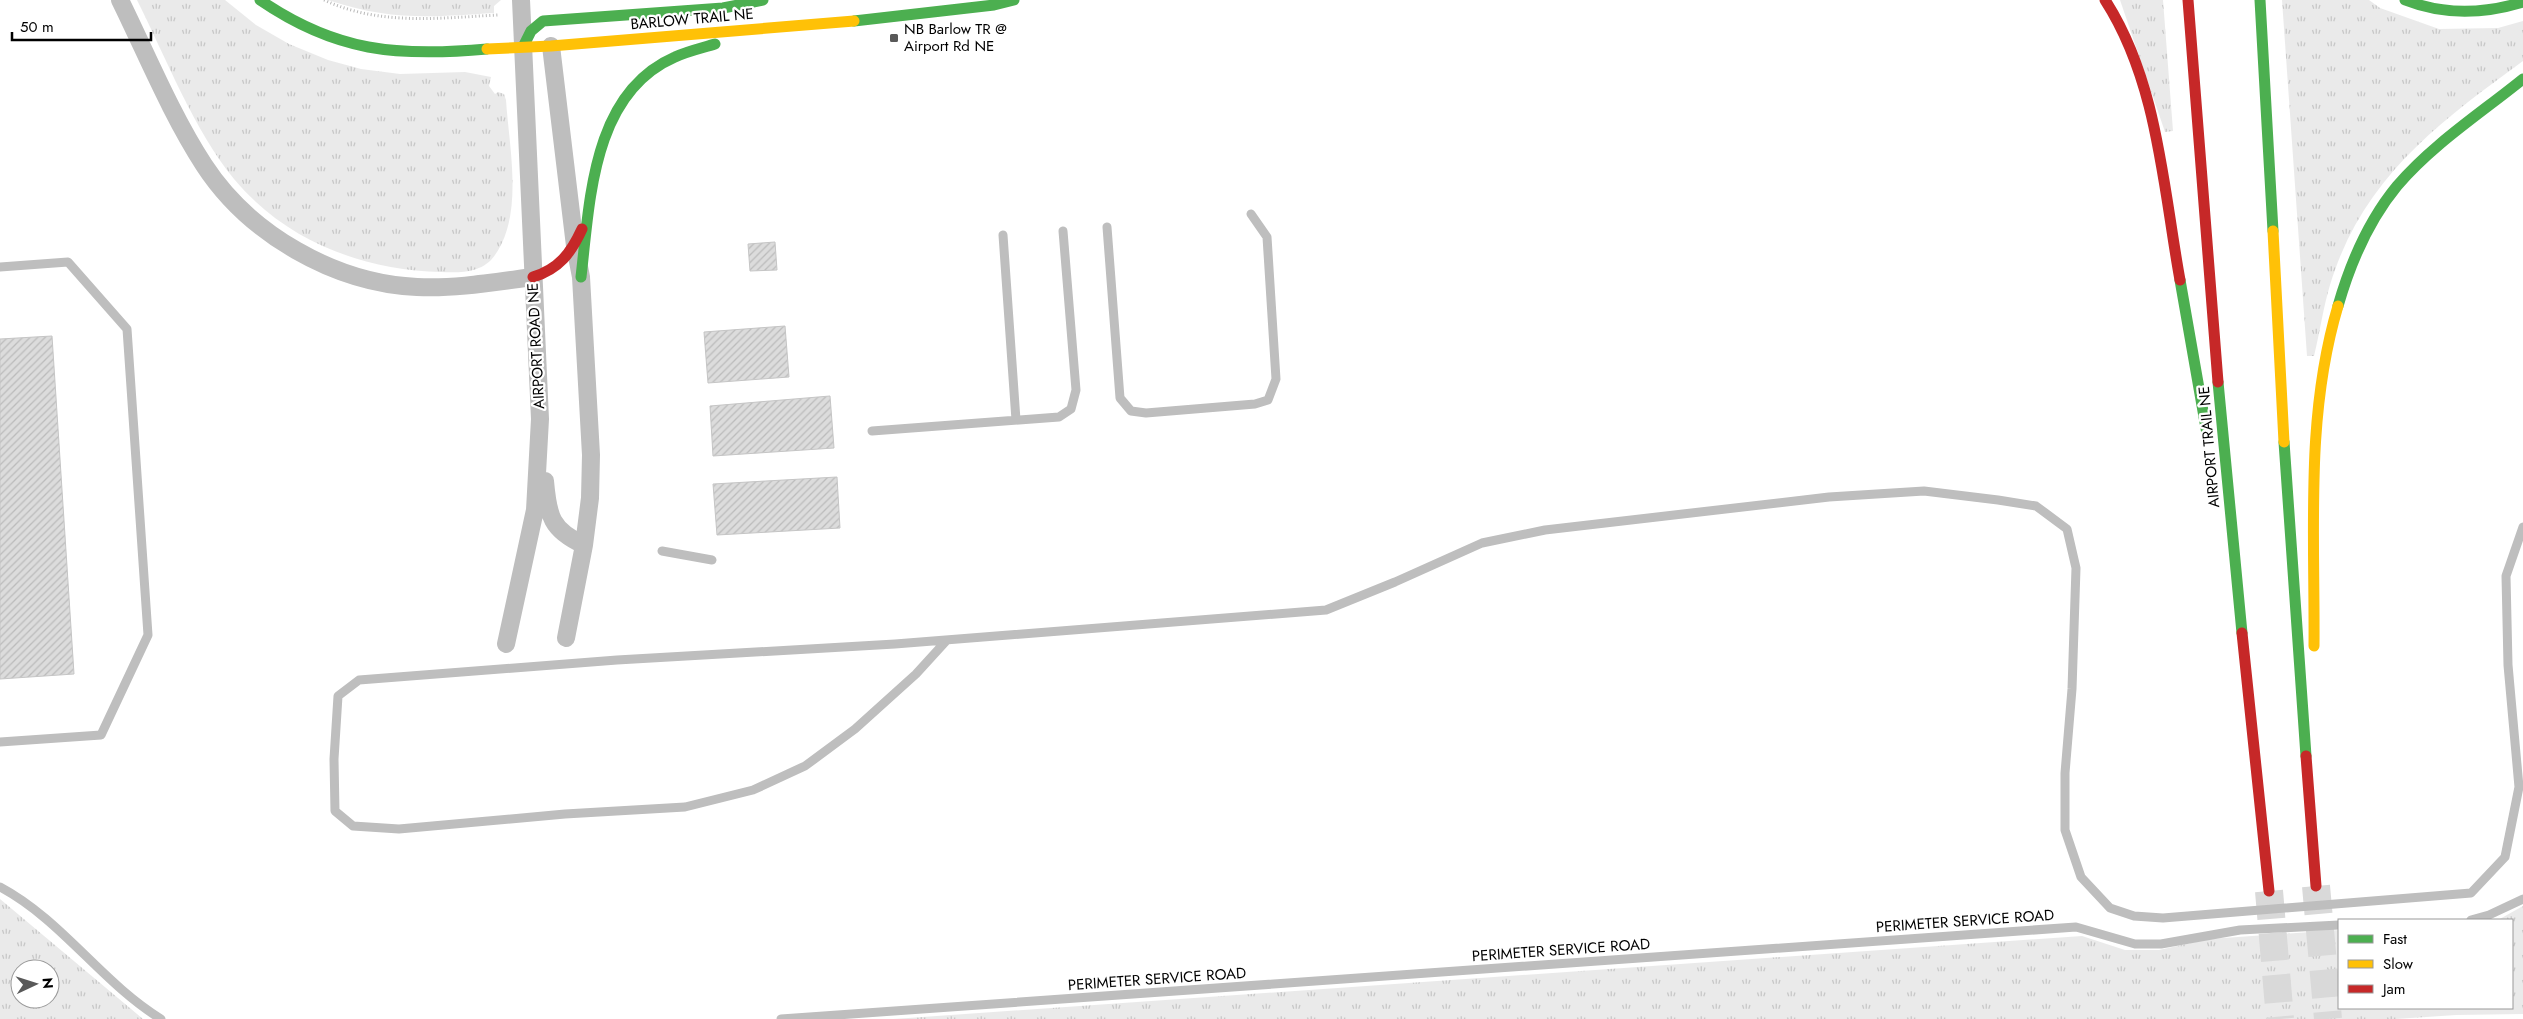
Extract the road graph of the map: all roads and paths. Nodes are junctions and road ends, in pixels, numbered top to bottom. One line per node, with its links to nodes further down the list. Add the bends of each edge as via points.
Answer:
1 (120, 0): 25 (street, via 205,166 230,197 280,240 333,268 393,285 446,286)
2 (260, 0): 16 (main road, via 305,29 367,48 421,53)
3 (324, 0): 13 (path, via 366,14 399,19)
4 (521, 0): 16 (street, AIRPORT ROAD NE)
5 (763, 0): 15 (main road)
6 (1014, 0): 14 (main road, BARLOW TRAIL NE, via 994,6)
7 (2106, 0): 30 (main road, via 2117,15 2134,54 2142,84)
8 (2188, 0): 32 (main road, AIRPORT TRAIL NE)
9 (2260, 0): 43 (main road, via 2288,513)
10 (2405, 0): 11 (main road, via 2443,10 2486,11)
11 (2523, 2)
12 (547, 7): 15 (main road)
13 (498, 15)
14 (803, 25): 15 (main road, BARLOW TRAIL NE); 18 (main road, via 695,48 648,75 621,102 610,119 602,138)
15 (550, 33): 16 (main road); 16 (main road, via 534,28); 23 (street)
16 (524, 45): 25 (street, AIRPORT ROAD NE)
17 (2523, 79): 40 (main road, via 2398,185 2353,260 2335,307 2322,374 2316,449)
18 (592, 188): 23 (main road, via 584,226); 26 (main road)
19 (1251, 214): 20 (lane, via 1267,237 1276,379 1268,400 1255,404 1130,411 1120,398)
20 (1106, 227)
21 (1062, 230): 28 (lane, via 1076,390 1071,409 1059,417)
22 (1003, 235): 28 (lane)
23 (575, 246): 25 (main road, via 553,271); 26 (street)
24 (0, 267): 42 (lane, via 68,262 127,329 148,635 101,735)
25 (533, 277): 27 (street, AIRPORT ROAD NE)
26 (582, 277): 34 (street, via 591,455)
27 (540, 419): 34 (street, via 550,516 568,538); 39 (street, AIRPORT ROAD NE, via 535,510)
28 (1016, 420): 29 (lane)
29 (872, 431)
30 (2208, 445)
31 (2216, 462): 32 (main road)
32 (2226, 478): 46 (main road, AIRPORT TRAIL NE)
33 (2523, 527): 38 (lane, via 2506,576 2508,665 2519,787 2505,858 2471,893 2163,918 2134,916 2110,908 2081,877 2065,830 2076,568 2066,529 2036,506 1924,491 1829,497 1565,527 1482,542 1326,610)
34 (584, 545): 37 (street)
35 (662, 551): 36 (lane)
36 (712, 560)
37 (566, 638)
38 (946, 640): 38 (lane, via 359,680 338,696 335,811 353,826 399,829 685,807 753,790 806,766 855,729 916,674)
39 (506, 644)
40 (2314, 656)
41 (2313, 685): 43 (main road)
42 (0, 742)
43 (2310, 810): 44 (main road)
44 (2316, 886)
45 (0, 887): 50 (lane, via 40,915 136,1004)
46 (2269, 891)
47 (2523, 898): 48 (lane)
48 (2474, 919)
49 (2338, 925): 51 (lane, PERIMETER SERVICE ROAD, via 2240,930 2162,944 2135,944 2076,927)
50 (161, 1019)
51 (781, 1019)

